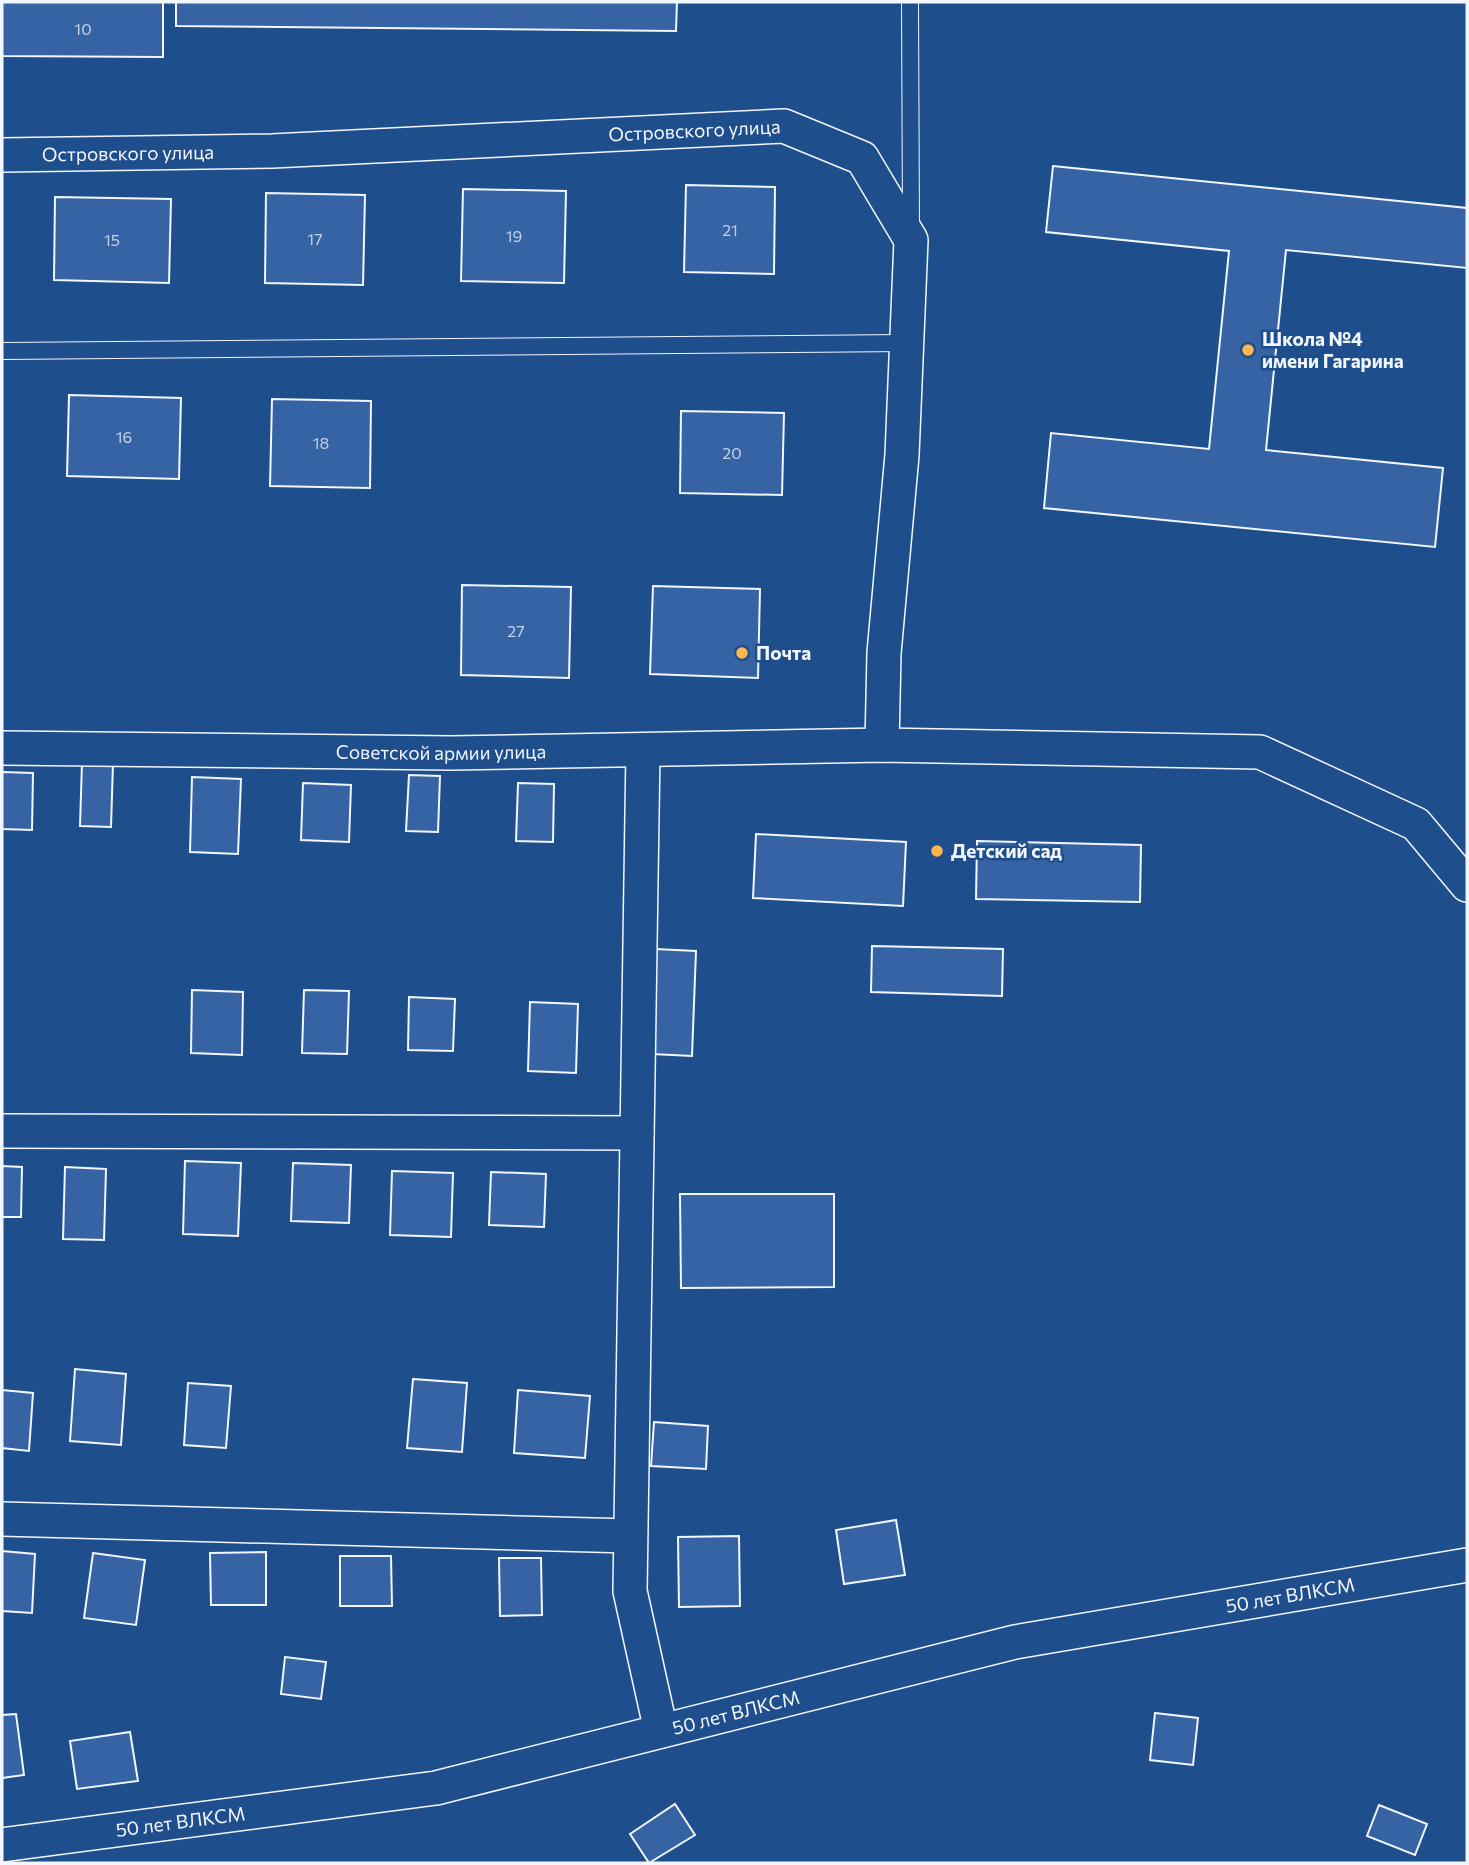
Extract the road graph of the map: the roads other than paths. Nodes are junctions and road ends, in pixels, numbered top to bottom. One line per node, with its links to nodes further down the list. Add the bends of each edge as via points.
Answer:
1 (911, 2): 3 (lane)
2 (2, 155): 3 (street, Островского улица, via 272,151 784,126 862,158)
3 (911, 240): 4 (street)
4 (907, 343): 5 (lane); 6 (street, via 884,653)
5 (2, 351)
6 (882, 745): 8 (street, Советской армии улица); 9 (street, Советской армии улица, via 1261,752 1416,824)
7 (2, 748): 8 (street, Советской армии улица, via 437,753)
8 (643, 750): 11 (street)
9 (1467, 885)
10 (2, 1130): 11 (street)
11 (637, 1133): 13 (street)
12 (2, 1519): 13 (street)
13 (631, 1536): 15 (street, via 630,1591)
14 (1467, 1565): 15 (street, 50 лет ВЛКСМ, via 1015,1642)
15 (661, 1731): 16 (street, 50 лет ВЛКСМ, via 436,1788)
16 (2, 1844)

